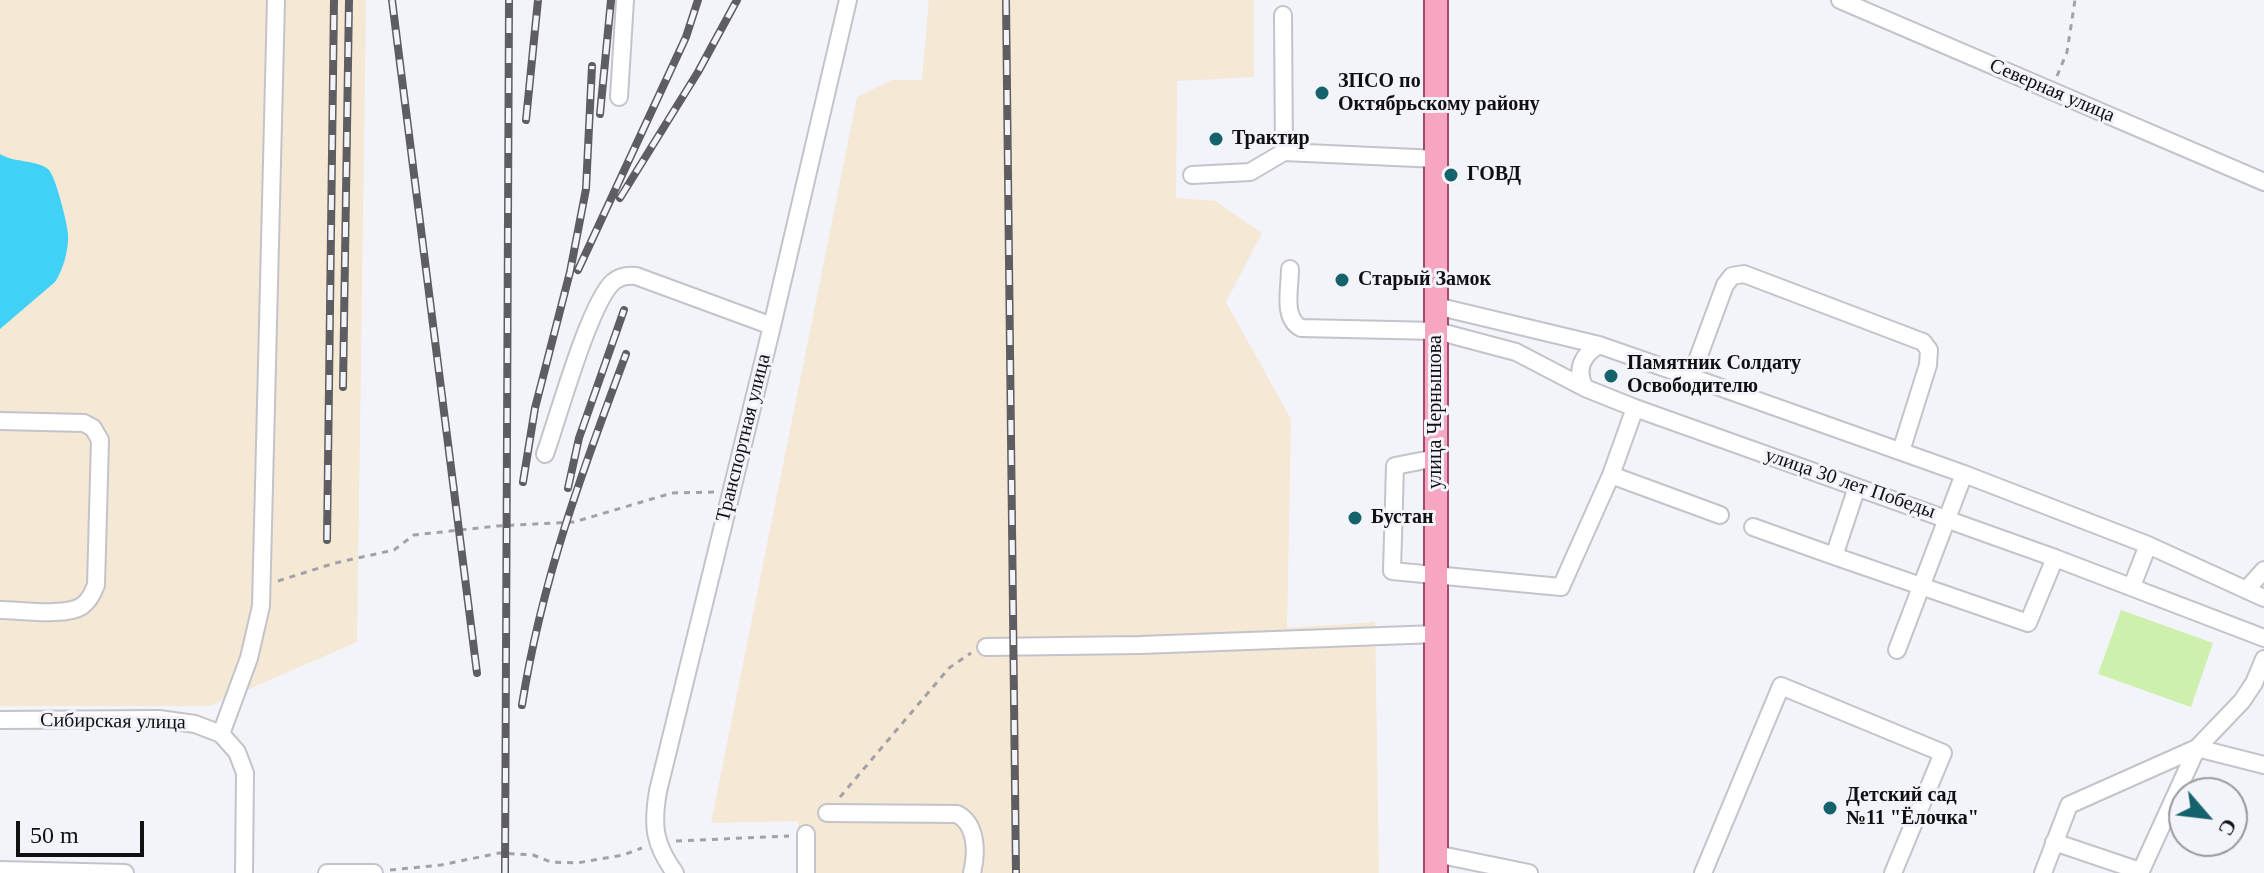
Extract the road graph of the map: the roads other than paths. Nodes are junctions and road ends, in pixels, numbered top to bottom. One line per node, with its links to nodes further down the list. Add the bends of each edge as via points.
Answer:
1 (276, 0): 45 (street, via 261,606 249,658)
2 (625, 0): 7 (street)
3 (848, 0): 14 (street, Транспортная улица)
4 (1436, 0): 9 (main road, улица Чернышова)
5 (1840, 0): 11 (street, Северная улица)
6 (1283, 15): 8 (street)
7 (619, 97)
8 (1284, 152): 9 (street); 10 (street, via 1250,172)
9 (1438, 159): 13 (main road, улица Чернышова)
10 (1192, 175)
11 (2264, 182)
12 (1290, 269): 15 (street, улица 30 лет Победы, via 1289,316 1301,328)
13 (1436, 306): 15 (main road, улица Чернышова); 16 (street)
14 (772, 326): 22 (street, via 636,276 615,280 594,314); 59 (street, Транспортная улица, via 658,791 657,842)
15 (1437, 331): 18 (street, улица 30 лет Победы, via 1516,352); 23 (main road, улица Чернышова)
16 (1599, 345): 17 (street); 18 (street, via 1581,364)
17 (1691, 377): 21 (street); 21 (street, via 1725,285 1732,276 1744,274 1923,342 1929,350 1928,365)
18 (1585, 388): 19 (street, улица 30 лет Победы)
19 (1635, 408): 25 (street); 26 (street, улица 30 лет Победы)
20 (0, 421): 38 (street, via 84,423 100,440 96,585 91,597 81,607 65,611)
21 (1901, 451): 24 (street)
22 (545, 454)
23 (1436, 458): 34 (main road, улица Чернышова); 34 (street, via 1395,466 1392,571)
24 (1964, 474): 28 (street); 30 (street)
25 (1611, 475): 27 (street); 34 (street, via 1561,587)
26 (1857, 487): 28 (street, улица 30 лет Победы); 31 (street)
27 (1720, 515)
28 (1948, 519): 32 (street, улица 30 лет Победы); 36 (street)
29 (1753, 527): 31 (street)
30 (2148, 545): 35 (street); 37 (street)
31 (1834, 556): 36 (street)
32 (2055, 558): 35 (street, улица 30 лет Победы); 36 (street, via 2028,623)
33 (2264, 570): 37 (street)
34 (1436, 575): 39 (main road, улица Чернышова)
35 (2132, 586): 40 (street, улица 30 лет Победы)
36 (1922, 589): 42 (street)
37 (2255, 594)
38 (0, 610)
39 (1436, 634): 41 (street); 51 (main road, улица Чернышова)
40 (2264, 638)
41 (986, 647)
42 (1897, 650)
43 (2264, 659): 46 (street, via 2242,701)
44 (0, 720): 45 (street, Сибирская улица, via 159,719)
45 (221, 734): 57 (street, via 237,752 245,773)
46 (2197, 748): 47 (street); 50 (street, via 2069,805); 55 (street)
47 (2264, 765)
48 (827, 813): 61 (street, via 957,814 973,831)
49 (806, 834): 60 (street)
50 (2054, 842): 55 (street); 64 (street)
51 (1436, 864): 54 (street)
52 (0, 870): 56 (street)
53 (374, 872): 58 (street)
54 (1526, 872)
55 (2140, 872)
56 (125, 873)
57 (244, 873)
58 (327, 873)
59 (675, 873)
60 (806, 873)
61 (972, 873)
62 (1703, 873): 63 (street, via 1781,686 1943,753)
63 (1893, 873)
64 (2043, 873)

